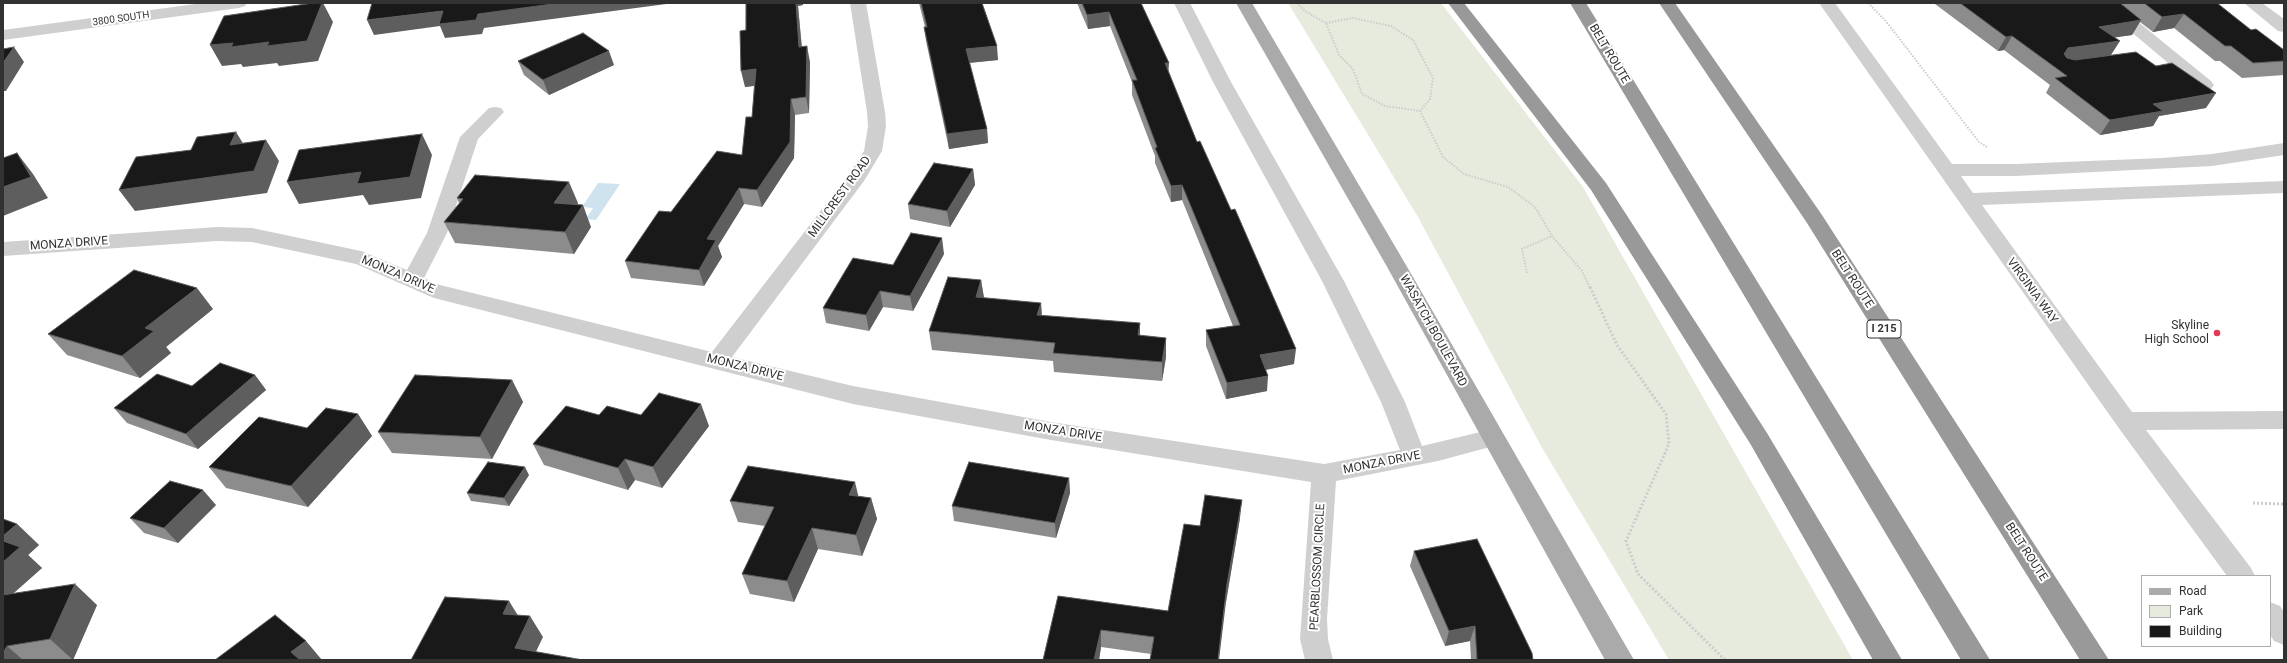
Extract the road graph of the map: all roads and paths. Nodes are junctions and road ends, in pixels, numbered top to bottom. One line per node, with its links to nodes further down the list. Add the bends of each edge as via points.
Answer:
1 (239, 3): 15 (street, 3800 SOUTH)
2 (858, 3): 30 (street, MILLCREST ROAD, via 876,119 873,151 857,177)
3 (1182, 3): 34 (street, via 1222,82 1333,281 1393,402)
4 (1244, 3): 33 (main road, WASATCH BOULEVARD)
5 (1297, 3): 13 (path, via 1305,11)
6 (1456, 3): 44 (highway, via 1599,187 1759,439)
7 (1578, 3): 45 (highway, BELT ROUTE)
8 (1667, 3): 46 (highway, BELT ROUTE / I 215, via 1815,220)
9 (1827, 3): 23 (street, VIRGINIA WAY)
10 (1868, 3): 21 (path, via 1885,20 1979,142)
11 (2105, 3): 16 (street)
12 (2252, 3): 14 (street)
13 (1326, 23): 19 (path, via 1339,55 1353,69 1362,94 1385,106); 19 (path, via 1353,18 1391,26 1413,40 1433,78 1430,99)
14 (2284, 27)
15 (3, 35)
16 (2167, 54): 17 (street); 18 (street)
17 (2144, 57)
18 (2205, 85)
19 (1420, 111): 26 (path, via 1443,157 1464,174 1508,187 1535,207)
20 (495, 112): 29 (street, via 469,137 437,233)
21 (1991, 149)
22 (2284, 149): 23 (street, via 2212,160 2162,164)
23 (1947, 170): 25 (street, VIRGINIA WAY)
24 (2284, 187): 25 (street)
25 (1966, 198): 32 (street, VIRGINIA WAY)
26 (1552, 236): 28 (path, via 1522,249); 43 (path, via 1582,271 1617,345 1666,414 1669,444 1626,541 1638,574)
27 (3, 249): 29 (street, MONZA DRIVE, via 218,234 252,235 361,258)
28 (1527, 273)
29 (412, 281): 30 (street, MONZA DRIVE, via 434,291)
30 (717, 361): 35 (street, MONZA DRIVE, via 853,395 1051,431)
31 (2284, 420): 32 (street)
32 (2126, 421): 38 (street, VIRGINIA WAY)
33 (1493, 438): 34 (street, MONZA DRIVE); 42 (main road, WASATCH BOULEVARD)
34 (1415, 456): 35 (street, MONZA DRIVE)
35 (1324, 474): 41 (street, PEARBLOSSOM CIRCLE, via 1314,619 1314,639)
36 (2253, 503): 37 (path)
37 (2284, 504)
38 (2241, 575)
39 (2271, 615): 40 (street)
40 (2284, 633)
41 (1319, 660)
42 (1620, 660)
43 (1725, 660)
44 (1888, 660)
45 (1976, 660)
46 (2095, 660)

